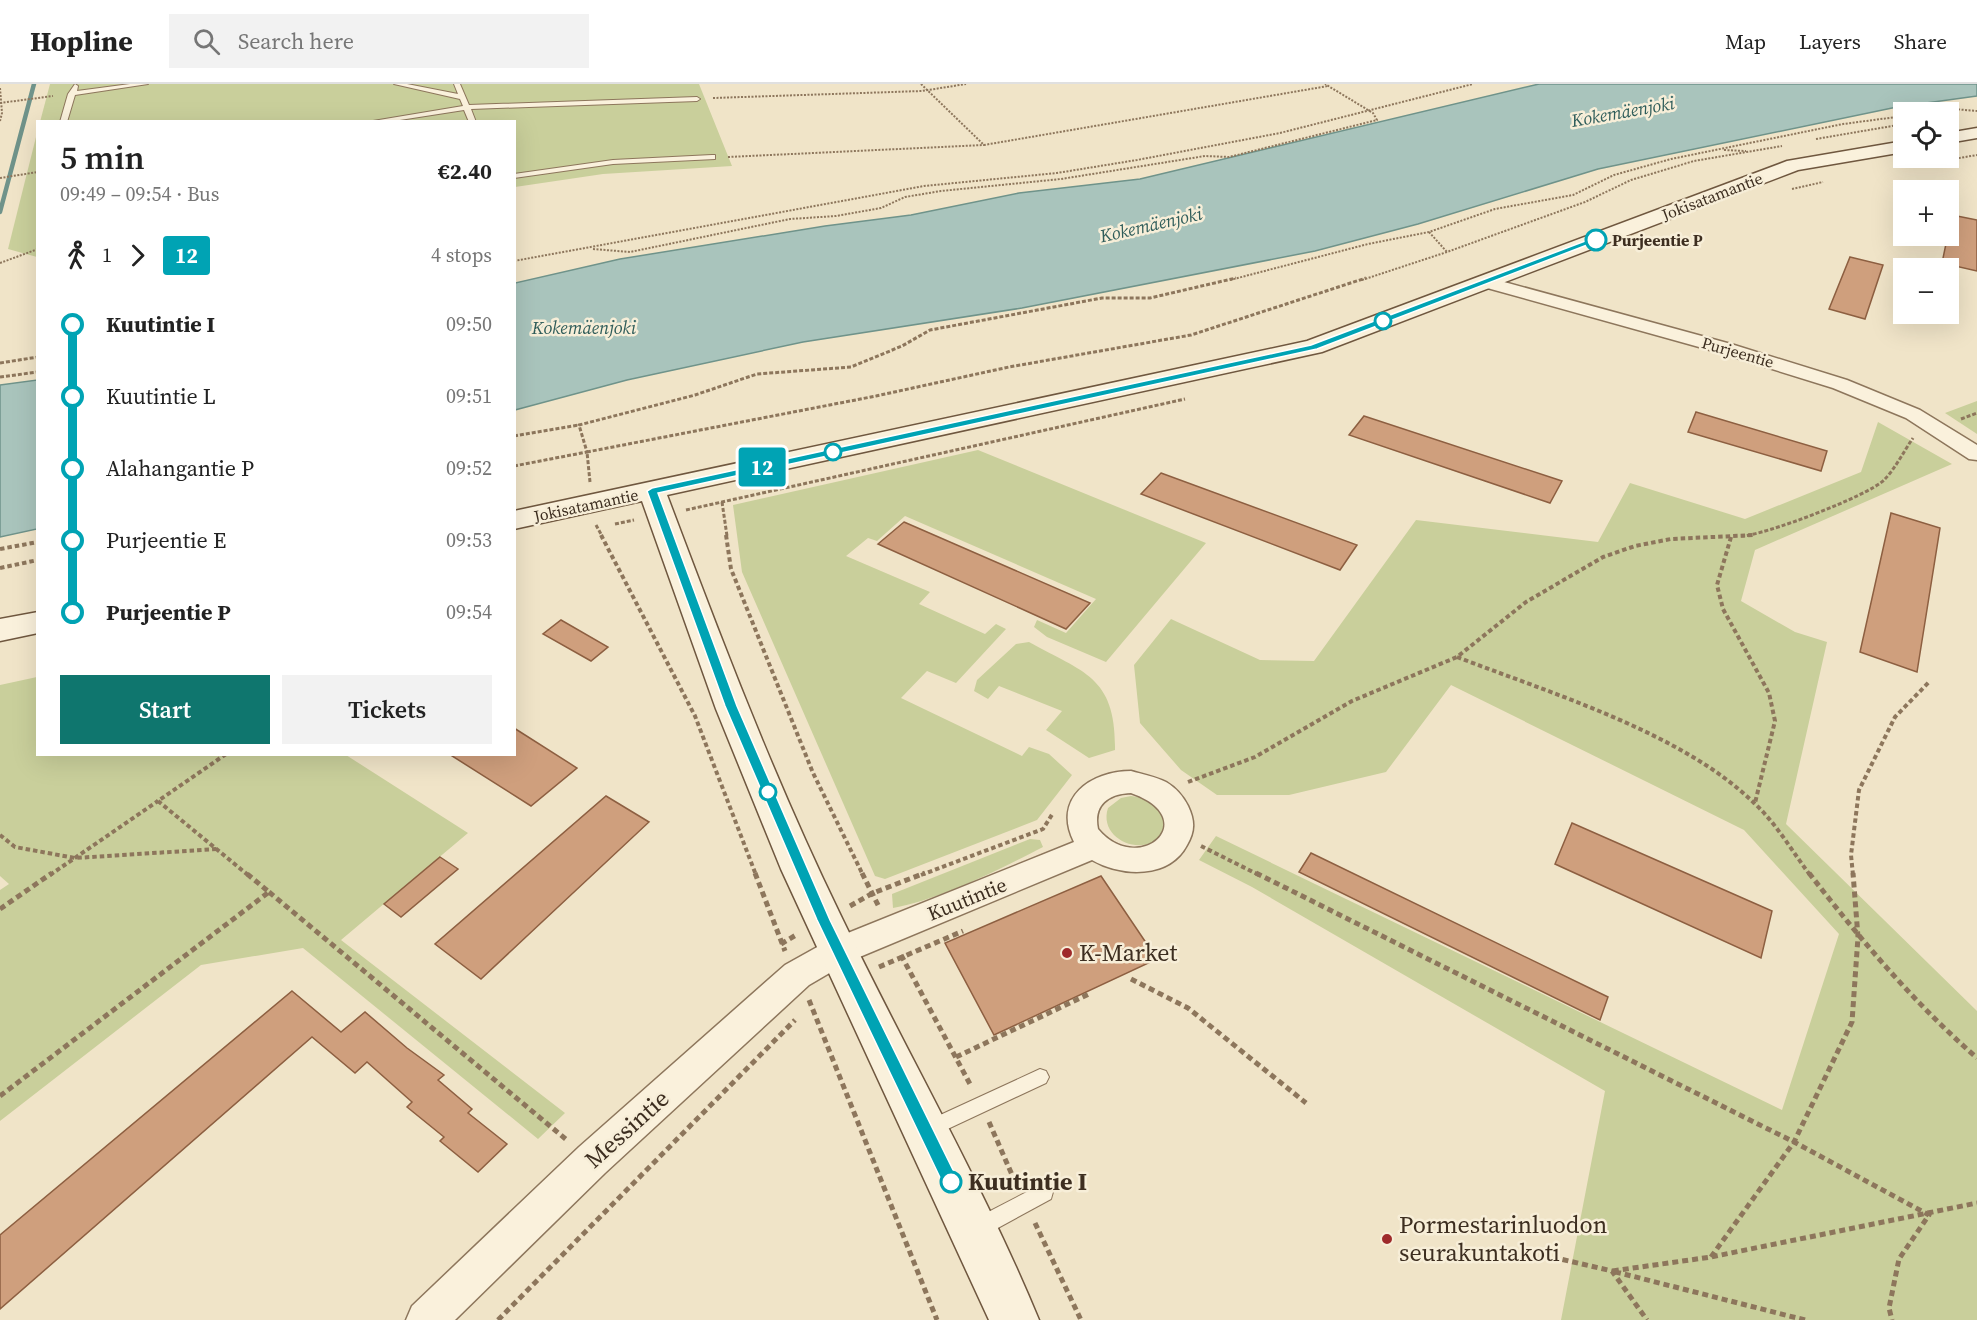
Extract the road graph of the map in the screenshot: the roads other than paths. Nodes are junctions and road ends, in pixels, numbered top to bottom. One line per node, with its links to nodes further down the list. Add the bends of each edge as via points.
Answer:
1 (76, 84): 5 (lane)
2 (146, 84): 5 (lane)
3 (397, 84): 6 (lane)
4 (457, 84): 6 (lane)
5 (71, 94): 9 (lane)
6 (462, 97): 8 (lane)
7 (697, 99): 8 (lane)
8 (467, 107): 10 (lane); 11 (lane)
9 (64, 120)
10 (383, 120)
11 (472, 120)
12 (1977, 133): 13 (street)
13 (1959, 136)
14 (1893, 148): 17 (street, Jokisatamantie, via 1794,165)
15 (712, 157): 16 (lane, via 613,162)
16 (516, 176)
17 (1486, 282): 18 (street, Purjeentie, via 1797,369 1913,414); 19 (street, Jokisatamantie, via 1314,347)
18 (1977, 454)
19 (652, 491): 20 (street, Jokisatamantie, via 594,515); 24 (street, via 731,706)
20 (516, 520)
21 (36, 622): 22 (street)
22 (0, 630)
23 (1095, 846): 24 (street, Kuutintie)
24 (846, 964): 26 (street); 29 (street, Messintie, via 804,990 592,1160)
25 (1040, 1077): 26 (lane)
26 (926, 1131): 28 (street)
27 (1044, 1192): 28 (lane)
28 (974, 1230): 30 (street)
29 (426, 1320)
30 (1014, 1320)

